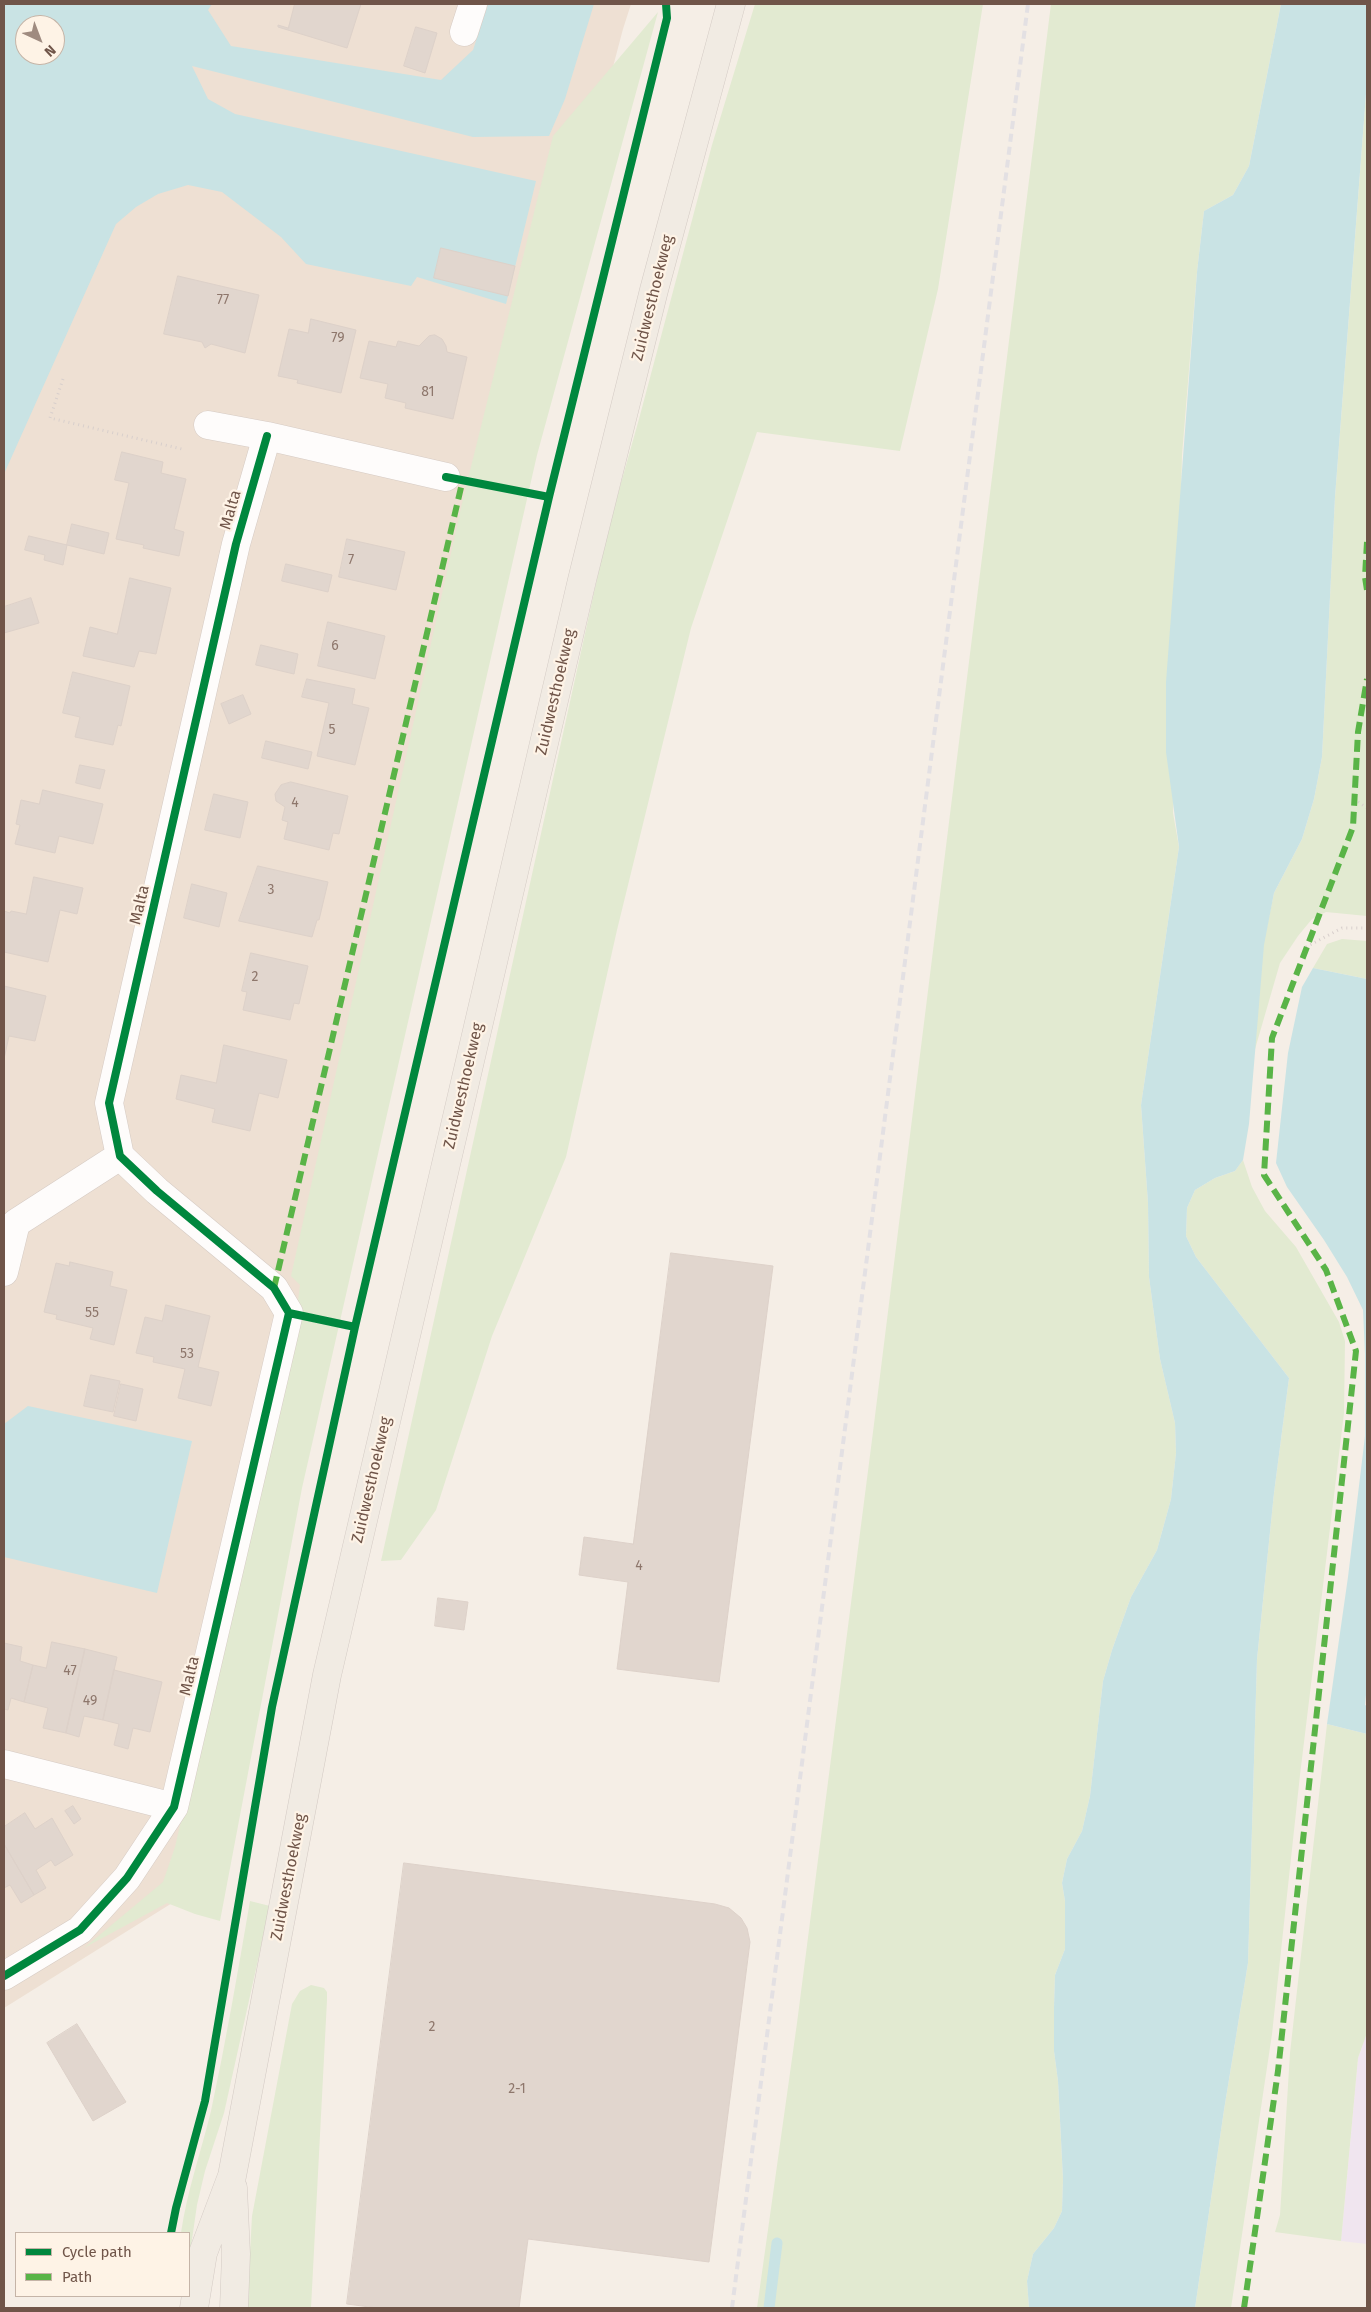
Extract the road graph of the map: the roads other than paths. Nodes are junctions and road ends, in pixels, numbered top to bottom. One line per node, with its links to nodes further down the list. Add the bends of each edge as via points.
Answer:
1 (473, 4): 3 (street)
2 (731, 4): 12 (main road, Zuidwesthoekweg, via 582,580 327,1675)
3 (464, 32)
4 (208, 425): 5 (street)
5 (267, 436): 6 (street); 7 (street, Malta, via 236,544 109,1103)
6 (446, 477)
7 (120, 1156): 8 (street, via 16,1223); 10 (street, Malta, via 274,1288 289,1313)
8 (4, 1272)
9 (4, 1764): 10 (street)
10 (174, 1806): 11 (street, Malta, via 127,1878 80,1930)
11 (4, 1976)
12 (232, 2176): 13 (main road, Zuidwesthoekweg, via 203,2253); 14 (main road, Zuidwesthoekweg, via 236,2254)
13 (194, 2308)
14 (234, 2308)

